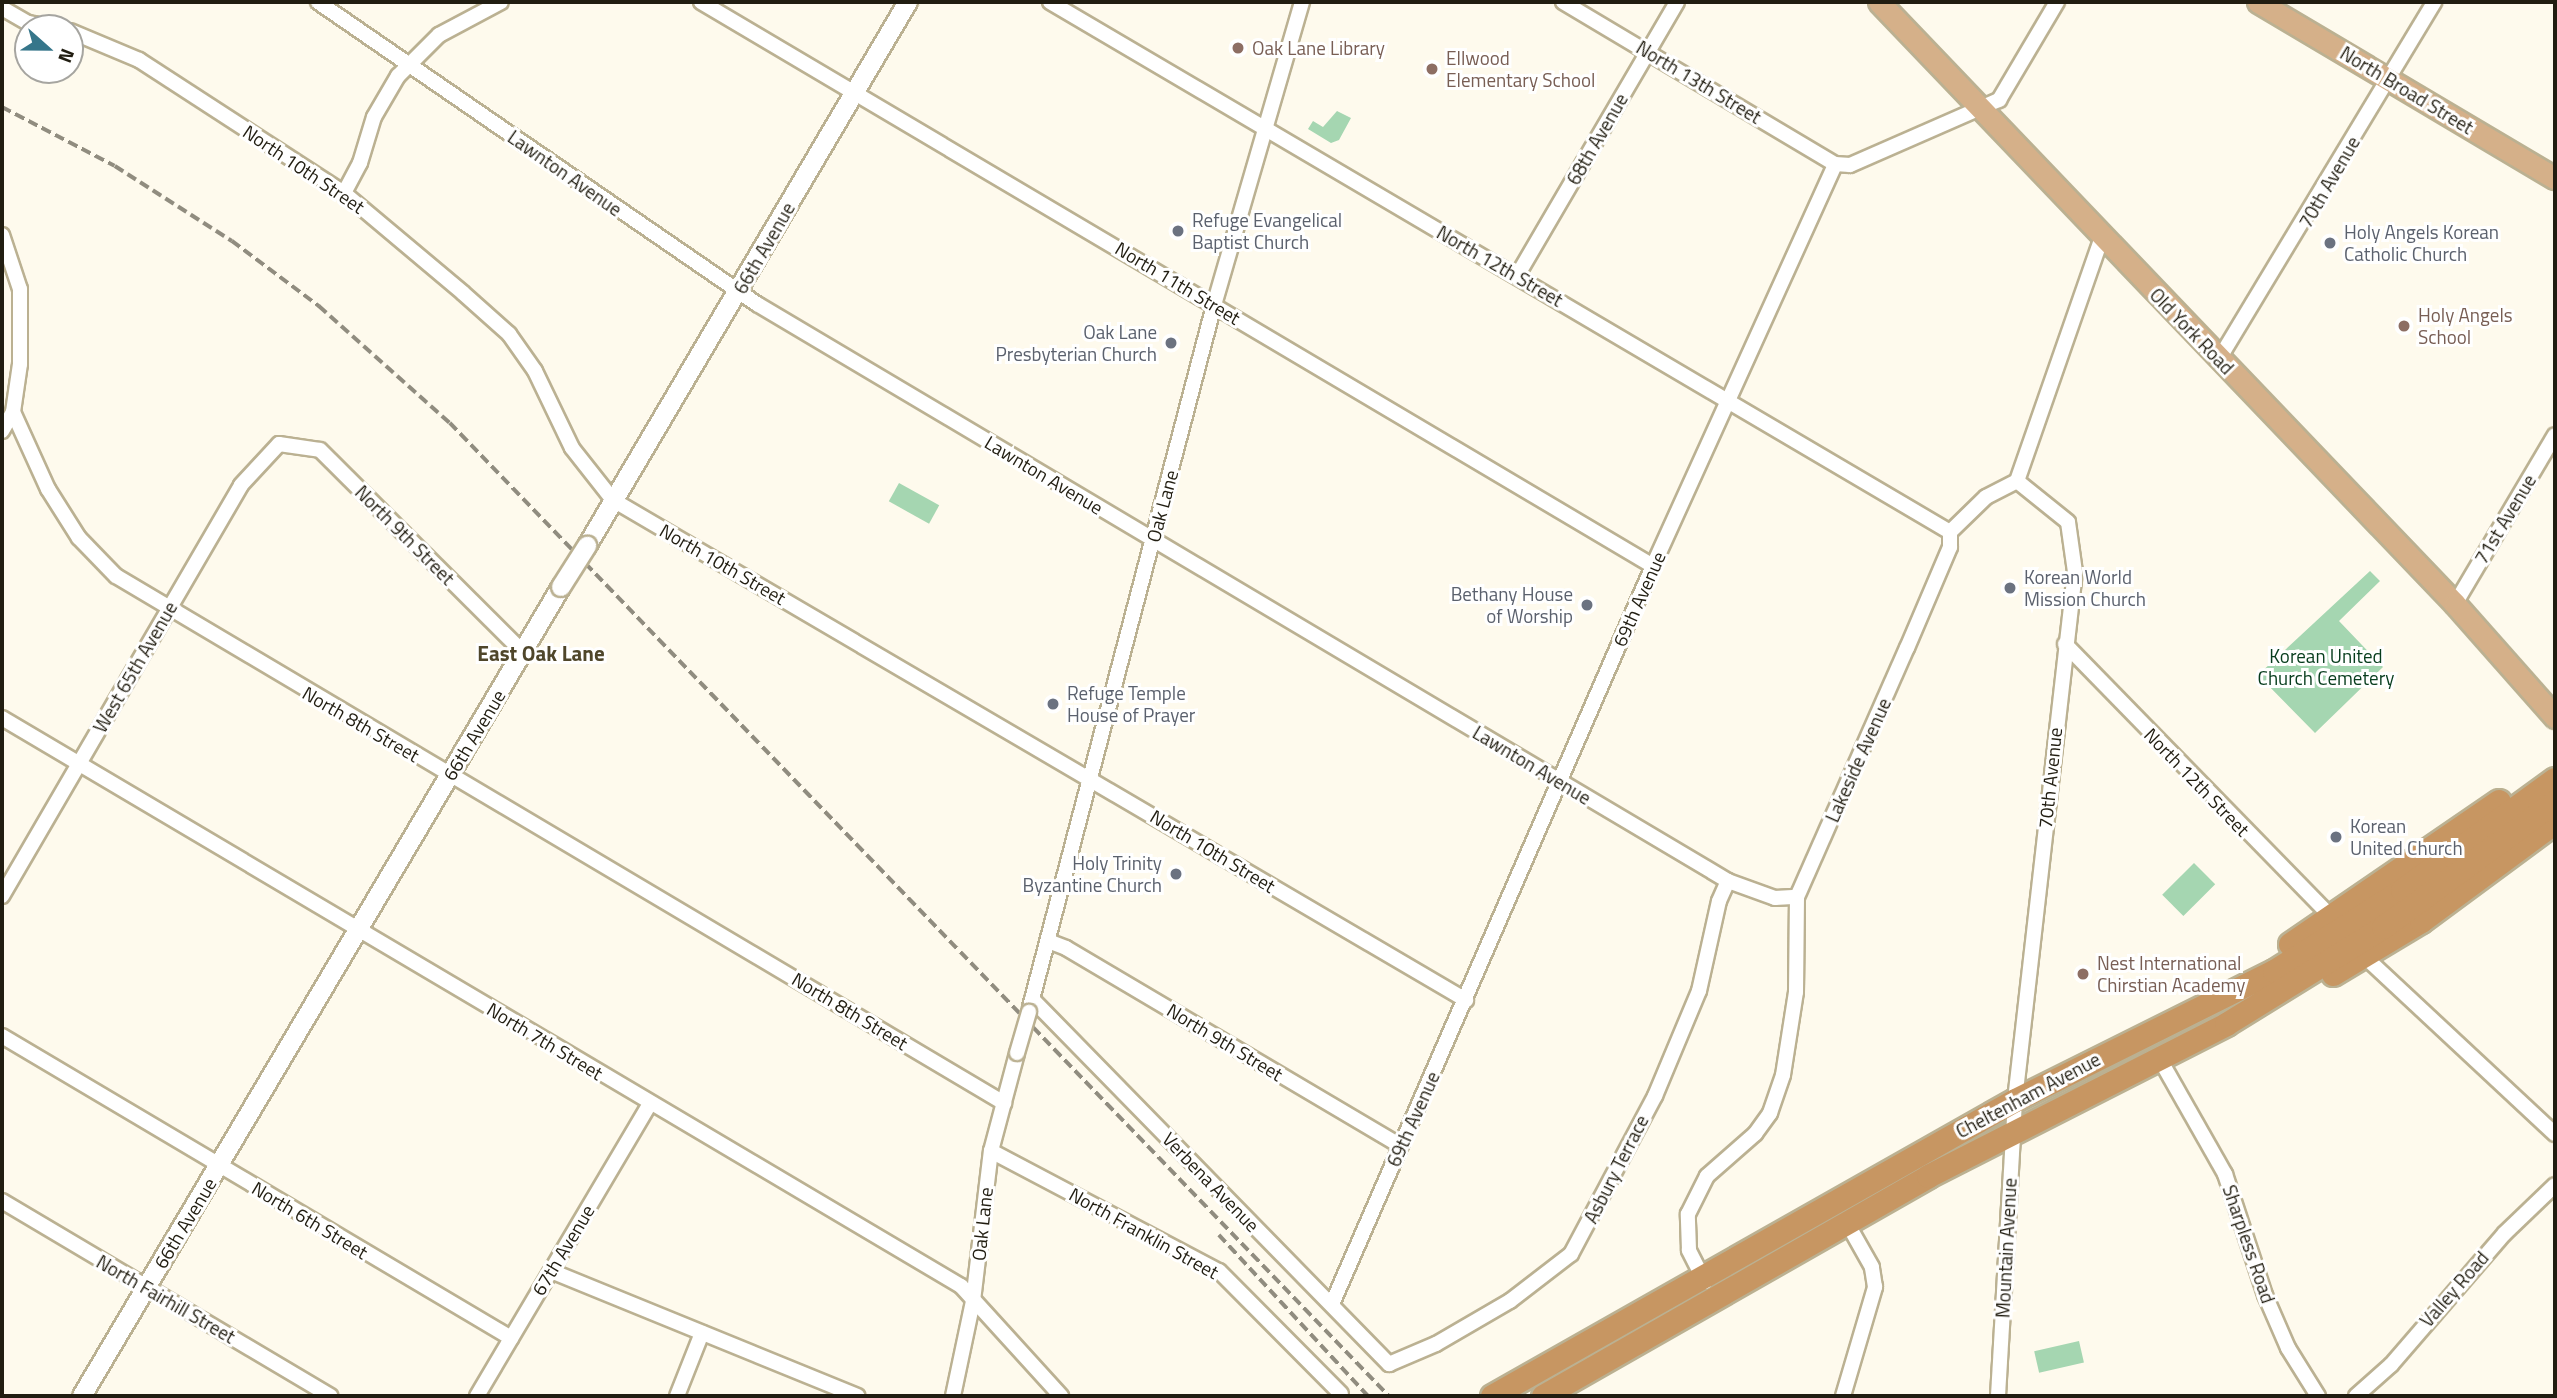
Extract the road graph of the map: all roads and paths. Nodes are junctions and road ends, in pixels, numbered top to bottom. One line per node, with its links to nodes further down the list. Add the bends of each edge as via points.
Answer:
1 (318, 2): 15 (street, Lawnton Avenue)
2 (501, 2): 15 (street, via 445,31)
3 (701, 2): 17 (street, North 11th Street)
4 (908, 2): 17 (street, 66th Avenue)
5 (1050, 2): 19 (street, North 12th Street)
6 (1302, 2): 19 (street, Oak Lane)
7 (1563, 2): 14 (street, North 13th Street)
8 (1677, 2): 14 (street, 68th Avenue)
9 (1879, 2): 18 (main road, Old York Road)
10 (2057, 2): 18 (street, via 1999,100)
11 (2258, 2): 16 (main road, North Broad Street)
12 (2434, 2): 16 (street, 70th Avenue)
13 (84, 37): 22 (street, North 10th Street, via 139,60)
14 (1647, 51): 20 (street, North 13th Street); 25 (street, 68th Avenue)
15 (409, 63): 22 (street, via 382,102 356,174); 26 (street, Lawnton Avenue)
16 (2388, 79): 21 (main road, North Broad Street); 28 (street, 70th Avenue)
17 (855, 93): 26 (street, 66th Avenue); 27 (street, North 11th Street)
18 (1982, 109): 20 (street, via 1850,165); 24 (main road, Old York Road)
19 (1267, 129): 25 (street, North 12th Street); 27 (street, Oak Lane)
20 (1835, 164): 29 (street, 69th Avenue)
21 (2555, 178)
22 (344, 193): 35 (street, North 10th Street, via 509,334 535,371 572,447)
23 (2, 235): 30 (street, via 20,289 20,364)
24 (2102, 237): 28 (main road, Old York Road); 34 (street)
25 (1517, 276): 29 (street, North 12th Street)
26 (738, 293): 35 (street, 66th Avenue); 37 (street, Lawnton Avenue)
27 (1214, 305): 37 (street, Oak Lane); 38 (street, North 11th Street)
28 (2219, 359): 39 (main road, Old York Road)
29 (1729, 401): 36 (street, North 12th Street); 38 (street, 69th Avenue)
30 (13, 412): 31 (street); 40 (street, North 8th Street, via 48,489 79,538 116,576)
31 (2, 430)
32 (2555, 435): 39 (street, 71st Avenue)
33 (276, 445): 40 (street, West 65th Avenue, via 241,485); 42 (street, North 9th Street, via 298,443 320,450)
34 (2017, 481): 36 (street, via 1986,497); 41 (street, 70th Avenue, via 2068,522 2076,572)
35 (613, 500): 42 (street, 66th Avenue, bridge); 50 (street, North 10th Street)
36 (1950, 532): 57 (street, Lakeside Avenue, via 1950,547)
37 (1153, 540): 50 (street, Oak Lane); 52 (street, Lawnton Avenue)
38 (1653, 566): 52 (street, 69th Avenue)
39 (2455, 604): 43 (main road, Old York Road)
40 (168, 611): 48 (street, West 65th Avenue); 49 (street, North 8th Street)
41 (2065, 644): 58 (street, North 12th Street); 68 (street, 70th Avenue)
42 (523, 652): 49 (street, 66th Avenue)
43 (2507, 659): 44 (main road, Old York Road); 45 (main road, Old York Road)
44 (2555, 695)
45 (2555, 717)
46 (2, 718): 48 (street, North 7th Street)
47 (2555, 760): 58 (highway)
48 (78, 764): 56 (street, West 65th Avenue); 59 (street, North 7th Street)
49 (450, 775): 59 (street, 66th Avenue); 69 (street, North 8th Street)
50 (1091, 779): 60 (street, Oak Lane); 62 (street, North 10th Street)
51 (2555, 779): 64 (highway, Cheltenham Avenue, via 2344,929 2274,971)
52 (1560, 781): 55 (street, Lawnton Avenue); 62 (street, 69th Avenue)
53 (2555, 800): 65 (highway, Cheltenham Avenue, via 2383,927)
54 (2555, 822): 61 (highway)
55 (1728, 881): 57 (street, Lawnton Avenue, via 1775,898); 87 (street, Asbury Terrace, via 1719,901 1699,990 1655,1096 1571,1254 1510,1301 1436,1344)
56 (2, 896)
57 (1797, 897): 80 (street, Lakeside Avenue, via 1796,992 1783,1075 1770,1112 1755,1134 1707,1176 1691,1204 1688,1242)
58 (2331, 917): 64 (highway)
59 (359, 929): 70 (street, North 7th Street); 75 (street, 66th Avenue)
60 (1048, 942): 63 (street, Oak Lane); 73 (street, North 9th Street, via 1066,948)
61 (2366, 958): 65 (highway); 72 (street)
62 (1466, 1000): 73 (street, 69th Avenue)
63 (1031, 1005): 69 (street, Oak Lane, bridge); 84 (street, Verbena Avenue)
64 (2183, 1015): 68 (highway, Cheltenham Avenue)
65 (2225, 1024): 67 (highway, Cheltenham Avenue)
66 (2, 1036): 75 (street, North 6th Street)
67 (2158, 1056): 71 (highway, Cheltenham Avenue); 100 (street, Sharpless Road, via 2225,1174 2264,1295 2288,1348)
68 (2015, 1100): 71 (street, Mountain Avenue); 80 (highway, Cheltenham Avenue)
69 (1004, 1103): 74 (street, Oak Lane)
70 (650, 1104): 79 (street, 67th Avenue); 83 (street, North 7th Street, via 952,1280)
71 (2013, 1131): 78 (highway, Cheltenham Avenue); 99 (street, Mountain Avenue)
72 (2555, 1134)
73 (1401, 1146): 84 (street, 69th Avenue)
74 (991, 1151): 83 (street, Oak Lane); 88 (street, North Franklin Street, via 1219,1271)
75 (219, 1166): 81 (street, 66th Avenue); 86 (street, North 6th Street)
76 (2555, 1185): 101 (street, Valley Road)
77 (2, 1202): 81 (street, North Fairhill Street)
78 (1846, 1221): 82 (highway, Cheltenham Avenue); 98 (street, via 1872,1267 1875,1287)
79 (551, 1272): 85 (street); 86 (street, 67th Avenue)
80 (1700, 1275): 82 (street, Lakeside Avenue); 96 (highway, Cheltenham Avenue)
81 (146, 1288): 89 (street, 66th Avenue); 90 (street, North Fairhill Street)
82 (1712, 1296): 97 (highway, Cheltenham Avenue)
83 (973, 1301): 94 (street, Oak Lane); 95 (street, North 7th Street)
84 (1332, 1304): 87 (street, Verbena Avenue)
85 (702, 1333): 92 (street); 93 (street)
86 (511, 1338): 91 (street, 67th Avenue)
87 (1389, 1364)
88 (1341, 1394)
89 (82, 1396)
90 (331, 1396)
91 (477, 1396)
92 (677, 1396)
93 (858, 1396)
94 (953, 1396)
95 (1061, 1396)
96 (1492, 1396)
97 (1543, 1396)
98 (1843, 1396)
99 (1998, 1396)
100 (2318, 1396)
101 (2356, 1396)

